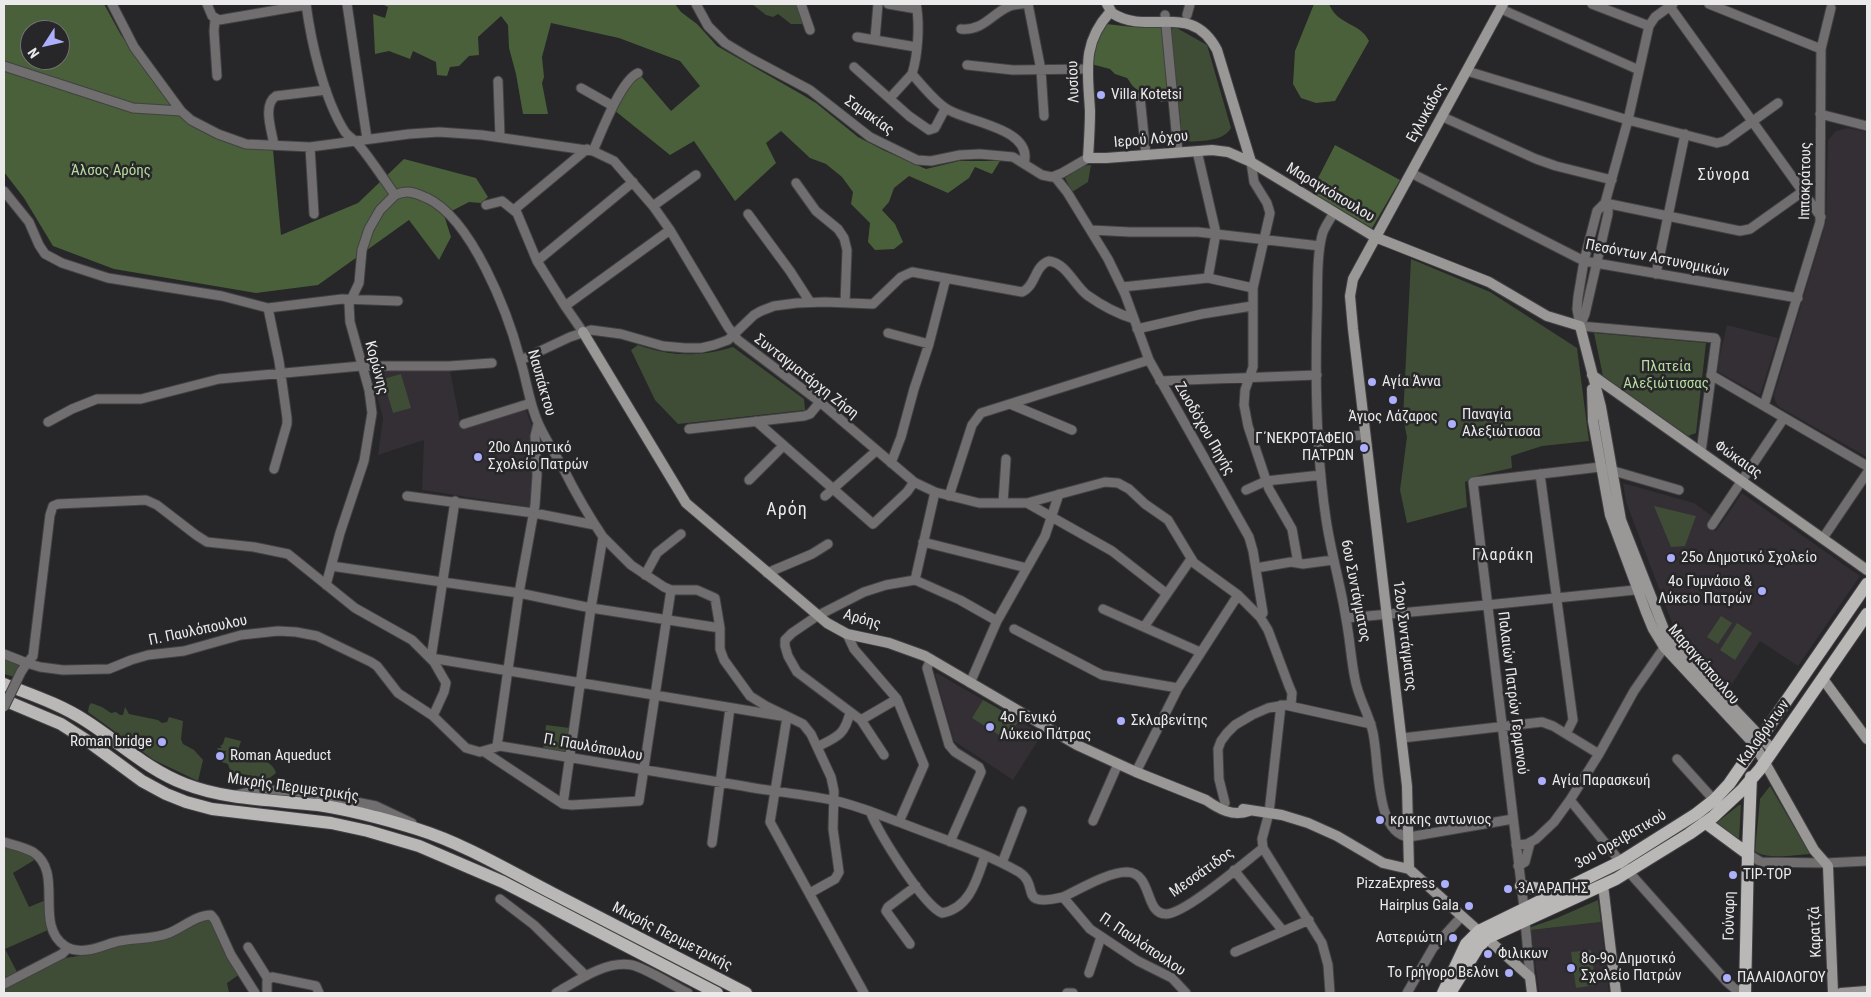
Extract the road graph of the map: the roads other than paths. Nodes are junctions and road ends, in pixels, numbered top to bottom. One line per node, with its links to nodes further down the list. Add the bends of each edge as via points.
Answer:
1 (112, 4): 47 (street, via 134,47)
2 (207, 4): 21 (street)
3 (306, 4): 21 (street); 41 (street, via 312,41)
4 (347, 4): 56 (street)
5 (696, 4): 66 (street, Σαμακίας, via 708,26 725,43 810,90 863,133 896,151 923,162 980,154 1013,157)
6 (801, 4): 24 (street)
7 (878, 4): 26 (street)
8 (888, 4): 15 (street)
9 (1022, 4): 23 (street, via 1009,6 970,30)
10 (1028, 4): 33 (street)
11 (1190, 4): 20 (street)
12 (1592, 4): 22 (street)
13 (1670, 4): 22 (street); 52 (street)
14 (1709, 4): 28 (street)
15 (916, 6): 27 (street)
16 (1502, 6): 34 (street); 35 (street, Εγλυκάδος)
17 (1108, 8): 19 (street, via 1115,15 1128,19); 32 (street, Λυσίου, via 1092,40)
18 (1831, 8): 28 (street, Ιπποκράτους)
19 (1165, 15): 20 (street); 62 (street)
20 (1187, 15): 65 (street, via 1200,23 1211,36)
21 (215, 19): 38 (street)
22 (1649, 26): 34 (street)
23 (961, 29)
24 (810, 30)
25 (857, 37): 26 (street)
26 (875, 39): 27 (street)
27 (916, 47): 37 (street)
28 (1820, 50): 48 (street, Ιπποκράτους)
29 (967, 65): 33 (street)
30 (4, 66): 47 (street, via 133,108)
31 (854, 67): 43 (street)
32 (1087, 69): 33 (street); 64 (street, Λυσίου)
33 (1040, 70): 49 (street)
34 (1640, 70): 51 (street)
35 (1467, 72): 50 (street, Εγλυκάδος); 51 (street)
36 (638, 73): 45 (street, via 631,78)
37 (912, 74): 43 (street); 46 (street)
38 (217, 76)
39 (498, 81): 55 (street)
40 (581, 88): 45 (street)
41 (326, 90): 57 (street, via 344,130); 58 (street, via 276,96 270,100 268,107)
42 (1140, 97): 63 (street)
43 (890, 98): 46 (street, via 929,130 935,128)
44 (1778, 103): 52 (street)
45 (613, 106): 60 (street)
46 (946, 109): 66 (street, via 1015,137 1025,152)
47 (181, 111): 58 (street, Συνταγματάρχη Ζήση, via 229,139 246,144)
48 (1820, 114): 53 (street); 84 (street, Ιπποκράτους)
49 (1044, 116)
50 (1443, 117): 67 (street, Εγλυκάδος); 70 (street, via 1536,159)
51 (1628, 120): 54 (street); 70 (street)
52 (1752, 122): 54 (street, via 1717,143); 74 (street)
53 (1867, 126)
54 (1685, 134): 83 (street)
55 (500, 137): 56 (street, Συνταγματάρχη Ζήση, via 439,132); 60 (street, Συνταγματάρχη Ζήση)
56 (367, 139): 57 (street, Συνταγματάρχη Ζήση)
57 (356, 141): 59 (street, Συνταγματάρχη Ζήση); 75 (street)
58 (274, 145): 59 (street, Συνταγματάρχη Ζήση)
59 (310, 148): 81 (street)
60 (590, 150): 71 (street, Συνταγματάρχη Ζήση, via 614,161); 79 (street)
61 (1197, 151): 62 (street, Ιερού Λόχου); 65 (street, Ιερού Λόχου, via 1224,151); 87 (street)
62 (1178, 152): 63 (street, Ιερού Λόχου)
63 (1146, 155): 64 (street, Ιερού Λόχου)
64 (1088, 158): 69 (street, Ιερού Λόχου)
65 (1251, 162): 80 (street, Μαραγκόπουλου); 89 (street, via 1254,182 1270,211)
66 (1024, 164): 69 (street, Σαμακίας, via 1045,176)
67 (1411, 174): 88 (street, Εγλυκάδος); 92 (street, Πεσόντων Αστυνομικών)
68 (696, 176): 78 (street)
69 (1056, 177): 86 (street, Ζωοδόχου Πηγής)
70 (1612, 180): 76 (street)
71 (633, 182): 78 (street, Συνταγματάρχη Ζήση); 91 (street)
72 (796, 183): 103 (street, via 816,211 844,238 847,250)
73 (4, 191): 106 (street, via 29,222 43,252 54,260 115,280 184,289)
74 (1802, 192): 83 (street, via 1745,231); 84 (street)
75 (395, 195): 99 (street, Κορώνης, via 380,210 369,229 362,250 359,283); 114 (street, Ναυπάκτου, via 411,191 438,203 468,238 502,306)
76 (1605, 202): 83 (street); 92 (street, via 1597,211); 93 (street, via 1608,214)
77 (486, 205): 79 (street, via 502,201)
78 (653, 206): 85 (street, Συνταγματάρχη Ζήση)
79 (515, 209): 91 (street)
80 (1334, 213): 88 (street, Μαραγκόπουλου); 90 (street, 6ου Συντάγματος)
81 (314, 214)
82 (748, 214): 102 (street)
83 (1667, 216): 94 (street)
84 (1821, 218): 100 (street, Ιπποκράτους)
85 (670, 230): 104 (street); 112 (street, Συνταγματάρχη Ζήση)
86 (1091, 230): 87 (street); 97 (street, Ζωοδόχου Πηγής)
87 (1216, 233): 89 (street); 96 (street)
88 (1375, 237): 108 (street, Μαραγκόπουλου, via 1489,282 1547,316); 135 (street, 12ου Συντάγματος, via 1350,289)
89 (1264, 239): 90 (street); 98 (street)
90 (1320, 246): 119 (street, 6ου Συντάγματος)
91 (537, 261): 104 (street)
92 (1584, 261): 93 (street, Πεσόντων Αστυνομικών); 108 (street, via 1577,310)
93 (1597, 263): 94 (street, Πεσόντων Αστυνομικών); 108 (street)
94 (1656, 274): 100 (street, Πεσόντων Αστυνομικών)
95 (946, 278): 103 (street, via 909,273 875,304); 107 (street, via 1022,292 1041,266 1054,262 1087,295); 113 (street)
96 (1208, 278): 97 (street); 98 (street)
97 (1122, 286): 107 (street, Ζωοδόχου Πηγής)
98 (1253, 288): 105 (street)
99 (352, 298): 101 (street); 106 (street); 117 (street, Κορώνης, via 349,315)
100 (1798, 298): 127 (street, Ιπποκράτους)
101 (398, 301)
102 (810, 302): 103 (street); 112 (street, via 761,311)
103 (846, 303)
104 (564, 306): 110 (street)
105 (1252, 306): 109 (street); 122 (street, via 1254,367)
106 (268, 308): 118 (street)
107 (1134, 319): 109 (street, Ζωοδόχου Πηγής)
108 (1580, 326): 120 (street, Μαραγκόπουλου); 121 (street, via 1713,337 1716,340)
109 (1137, 328): 115 (street, Ζωοδόχου Πηγής)
110 (583, 332): 112 (street, via 615,332 649,343 685,348 714,345); 114 (street); 180 (street, Αρόης, via 686,503)
111 (888, 332): 113 (street)
112 (734, 336): 124 (street, Συνταγματάρχη Ζήση, via 748,350)
113 (929, 344): 141 (street)
114 (521, 360): 125 (street, Ναυπάκτου)
115 (1149, 360): 123 (street, Ζωοδόχου Πηγής); 126 (street)
116 (492, 364): 117 (street)
117 (361, 366): 118 (street); 176 (street, Κορώνης, via 372,405 369,438)
118 (281, 373): 130 (street, via 218,379 141,399 97,399); 144 (street, via 287,424)
119 (1316, 375): 122 (street); 136 (street, 6ου Συντάγματος)
120 (1592, 375): 139 (street, Φώκαιας); 143 (street, Μαραγκόπουλου, via 1593,421); 145 (street, Μαραγκόπουλου)
121 (1711, 375): 127 (street); 139 (street)
122 (1251, 378): 123 (street); 150 (street, via 1246,386 1245,412)
123 (1160, 381): 178 (street, Ζωοδόχου Πηγής, via 1249,537)
124 (820, 402): 129 (street, via 810,414); 138 (street, Συνταγματάρχη Ζήση)
125 (531, 403): 131 (street); 132 (street, Ναυπάκτου)
126 (1010, 404): 134 (street); 160 (street, via 983,412 976,418)
127 (1764, 406): 128 (street)
128 (1784, 418): 142 (street); 151 (street)
129 (756, 421): 133 (street); 137 (street)
130 (48, 422)
131 (464, 424)
132 (538, 424): 164 (street, via 534,436 537,475); 166 (street, Ναυπάκτου)
133 (688, 429)
134 (1072, 430)
135 (1365, 435): 136 (street); 195 (street, 12ου Συντάγματος)
136 (1319, 438): 148 (street, 6ου Συντάγματος)
137 (783, 446): 149 (street); 153 (street)
138 (876, 451): 141 (street, Συνταγματάρχη Ζήση); 153 (street)
139 (1701, 452): 151 (street, Φώκαιας)
140 (1006, 459): 162 (street)
141 (891, 463): 152 (street, Συνταγματάρχη Ζήση)
142 (1867, 466)
143 (1600, 467): 145 (street); 147 (street); 186 (street, Μαραγκόπουλου, via 1610,515)
144 (274, 469)
145 (1613, 472): 155 (street); 186 (street, Μαραγκόπουλου, via 1621,520)
146 (1867, 473): 170 (street)
147 (1540, 474): 191 (street); 192 (street, Παλαιών Πατρών Γερμανού, via 1472,482)
148 (1321, 475): 150 (street); 174 (street, 6ου Συντάγματος)
149 (749, 480)
150 (1266, 481): 154 (street); 175 (street, via 1291,525)
151 (1742, 481): 167 (street); 170 (street, Φώκαιας)
152 (914, 482): 153 (street, via 873,524); 156 (street, Συνταγματάρχη Ζήση)
153 (833, 488): 159 (street)
154 (1246, 490)
155 (1679, 490)
156 (935, 492): 160 (street, Συνταγματάρχη Ζήση); 171 (street)
157 (1059, 494): 163 (street, Συνταγματάρχη Ζήση); 165 (street); 173 (street, Συνταγματάρχη Ζήση, via 1105,482 1118,483 1168,520)
158 (406, 496): 161 (street)
159 (825, 496)
160 (949, 496): 162 (street, Συνταγματάρχη Ζήση)
161 (455, 501): 164 (street); 183 (street)
162 (1003, 503): 163 (street, Συνταγματάρχη Ζήση)
163 (1027, 503): 165 (street)
164 (534, 513): 166 (street); 188 (street)
165 (1052, 519): 177 (street); 189 (street, via 1112,552)
166 (594, 525): 169 (street, Ναυπάκτου)
167 (1712, 525)
168 (682, 534): 181 (street, via 657,553)
169 (603, 537): 181 (street, Ναυπάκτου); 193 (street)
170 (1822, 538): 179 (street, Φώκαιας)
171 (923, 542): 177 (street); 182 (street)
172 (828, 544): 180 (street)
173 (1191, 559): 189 (street); 190 (street, Συνταγματάρχη Ζήση)
174 (1333, 560): 175 (street); 199 (street, 6ου Συντάγματος)
175 (1298, 563): 178 (street)
176 (332, 566): 183 (street); 185 (street, Κορώνης)
177 (1027, 568): 201 (street)
178 (1256, 568): 198 (street, Ζωοδόχου Πηγής, via 1263,612)
179 (1867, 570)
180 (767, 572): 197 (street, Αρόης)
181 (644, 576): 187 (street, Ναυπάκτου)
182 (916, 580): 197 (street, via 870,590); 201 (street)
183 (443, 581): 188 (street); 209 (street)
184 (1867, 584): 234 (main road, Καλαβρύτων)
185 (326, 585): 209 (street, via 355,608 412,640); 211 (street, via 288,554 204,541 146,500 58,504 50,513 36,644)
186 (1642, 589): 191 (street); 206 (street, Μαραγκόπουλου, via 1653,629)
187 (671, 590): 200 (street); 203 (street, via 697,590 715,598)
188 (518, 593): 193 (street); 212 (street)
189 (1167, 594): 202 (street)
190 (1238, 595): 198 (street, Συνταγματάρχη Ζήση); 207 (street)
191 (1556, 598): 192 (street); 231 (street, via 1572,720)
192 (1486, 606): 195 (street); 230 (street, Παλαιών Πατρών Γερμανού)
193 (591, 608): 200 (street); 215 (street)
194 (1103, 610): 202 (street)
195 (1386, 614): 199 (street); 232 (street, 12ου Συντάγματος)
196 (1867, 614): 213 (main road, Καλαβρύτων)
197 (817, 616): 205 (street, Αρόης); 225 (street, via 787,636 784,643 788,656 797,672)
198 (1260, 617): 222 (street, Ζωοδόχου Πηγής, via 1292,693)
199 (1346, 618): 229 (street, 6ου Συντάγματος, via 1354,678)
200 (667, 620): 203 (street); 218 (street)
201 (997, 622): 214 (street)
202 (1144, 627): 207 (street)
203 (720, 628): 227 (street, via 721,654 746,692)
204 (1014, 629): 217 (street, via 1102,675)
205 (847, 634): 210 (street, Αρόης, via 900,646); 219 (street, via 854,649)
206 (1667, 644): 234 (street, Μαραγκόπουλου); 239 (street, via 1634,691)
207 (1200, 652): 217 (street)
208 (4, 654): 211 (street, Π. Παυλόπουλου)
209 (431, 658): 212 (street); 226 (street, via 446,683)
210 (931, 659): 214 (street, Αρόης); 266 (street, via 927,668 949,745 977,765 981,772)
211 (27, 663): 223 (street, bridge); 226 (street, Π. Παυλόπουλου, via 51,669 105,670 142,657 184,651 232,636 296,632 325,639 371,662 400,696)
212 (506, 670): 215 (street); 235 (street)
213 (1823, 679): 233 (street); 237 (main road, Καλαβρύτων)
214 (970, 682): 244 (street, Αρόης, via 1069,741)
215 (581, 683): 218 (street); 241 (street)
216 (4, 684): 309 (main road, Μικρής Περιμετρικής, via 78,716 148,765 200,790 335,808 434,836 500,866)
217 (1178, 688): 246 (street)
218 (656, 695): 224 (street); 245 (street)
219 (897, 699): 228 (street); 262 (street, via 924,765)
220 (4, 700): 308 (main road, Μικρής Περιμετρικής, via 62,724 142,781 166,794 212,809 331,823 419,846 503,882)
221 (1281, 705): 222 (street); 254 (street, via 1244,719 1221,741 1218,765); 259 (street)
222 (1291, 706): 229 (street)
223 (4, 707)
224 (730, 708): 227 (street); 248 (street)
225 (850, 712): 228 (street); 236 (street, via 840,735)
226 (433, 716): 238 (street, Π. Παυλόπουλου, via 462,745)
227 (787, 717): 236 (street, via 803,724); 249 (street)
228 (861, 720): 240 (street)
229 (1371, 724): 264 (street, 6ου Συντάγματος, via 1384,813 1399,833)
230 (1501, 726): 231 (street, via 1542,722); 232 (street); 260 (street, Παλαιών Πατρών Γερμανού)
231 (1566, 734): 239 (street)
232 (1402, 738): 264 (street, 12ου Συντάγματος)
233 (1867, 739)
234 (1757, 741): 237 (street, Μαραγκόπουλου); 243 (street, Μαραγκόπουλου); 247 (main road, Καλαβρύτων); 253 (main road, 3ου Ορειβατικού)
235 (497, 746): 238 (street, Π. Παυλόπουλου); 241 (street, Π. Παυλόπουλου)
236 (817, 747): 250 (street, via 831,777)
237 (1773, 750): 243 (main road, Καλαβρύτων)
238 (483, 751): 255 (street)
239 (1599, 754): 252 (street)
240 (884, 755)
241 (570, 758): 245 (street, Π. Παυλόπουλου); 255 (street)
242 (1677, 760): 253 (street)
243 (1764, 762): 247 (main road, Καλαβρύτων); 276 (street, Μαραγκόπουλου, via 1814,850)
244 (1118, 764): 246 (street, Αρόης); 261 (street)
245 (644, 770): 248 (street, Π. Παυλόπουλου); 255 (street, via 639,801)
246 (1136, 772): 251 (street, Αρόης)
247 (1751, 780): 263 (main road, 3ου Ορειβατικού); 271 (main road, Γούναρη)
248 (720, 782): 249 (street, Π. Παυλόπουλου); 267 (street)
249 (774, 792): 250 (street, Π. Παυλόπουλου); 284 (street, via 770,822)
250 (834, 800): 258 (street, Π. Παυλόπουλου); 284 (street, via 833,829 840,872 835,879)
251 (1206, 800): 254 (street, Αρόης); 257 (street, Αρόης, via 1239,814)
252 (1570, 800): 268 (street, via 1541,836); 277 (street)
253 (1714, 800): 277 (main road, 3ου Ορειβατικού)
254 (1225, 803): 257 (street, Αρόης)
255 (565, 805)
256 (1022, 811): 274 (street)
257 (1249, 811): 259 (street, Αρόης)
258 (870, 812): 262 (street, Π. Παυλόπουλου); 281 (street)
259 (1269, 813): 270 (street, via 1262,837); 278 (street, via 1308,823 1384,863)
260 (1513, 819): 264 (street); 269 (street, Παλαιών Πατρών Γερμανού)
261 (1093, 821)
262 (899, 822): 266 (street, Π. Παυλόπουλου)
263 (1706, 823): 271 (main road); 277 (main road, 3ου Ορειβατικού)
264 (1410, 837): 278 (street)
265 (4, 842): 295 (street, via 34,853 42,863 47,876 52,930)
266 (950, 842): 272 (street, Π. Παυλόπουλου)
267 (712, 843)
268 (1530, 843): 269 (street); 275 (street, via 1525,862)
269 (1516, 844): 275 (street, Παλαιών Πατρών Γερμανού)
270 (1264, 848): 279 (street, Μεσσάτιδος); 289 (street)
271 (1748, 854): 276 (street, via 1761,862); 321 (main road, Γούναρη)
272 (985, 856): 274 (street, Π. Παυλόπουλου); 281 (street, via 970,895 946,912 935,910)
273 (1867, 861): 276 (street)
274 (1002, 863): 285 (street, Π. Παυλόπουλου, via 1025,877 1031,894 1040,901)
275 (1518, 866): 282 (street, Παλαιών Πατρών Γερμανού)
276 (1828, 866): 322 (street, Καρατζά)
277 (1624, 867): 280 (main road, 3ου Ορειβατικού); 283 (main road, 3ου Ορειβατικού); 320 (street)
278 (1409, 869): 288 (street)
279 (1234, 870): 285 (street, Μεσσάτιδος, via 1195,900 1166,914 1154,907 1142,880 1130,872 1110,875); 290 (street)
280 (1603, 885): 287 (main road, 3ου Ορειβατικού); 319 (street)
281 (916, 886): 293 (street, via 886,910)
282 (1521, 886): 283 (main road); 287 (street, Παλαιών Πατρών Γερμανού)
283 (1557, 892): 287 (main road, 3ου Ορειβατικού)
284 (810, 893): 310 (street)
285 (1063, 897): 292 (street, Π. Παυλόπουλου, via 1090,929)
286 (500, 899): 298 (street, via 534,925)
287 (1524, 914): 291 (main road, 3ου Ορειβατικού); 299 (street, Παλαιών Πατρών Γερμανού)
288 (1462, 916): 291 (street); 315 (street, via 1433,948)
289 (1309, 920): 290 (street); 314 (street, via 1325,950)
290 (1283, 931): 296 (street)
291 (1483, 935): 299 (street); 316 (main road, via 1470,938); 317 (main road)
292 (1102, 937): 297 (street); 313 (street, Π. Παυλόπουλου, via 1138,961 1172,978)
293 (910, 944)
294 (248, 947): 300 (street)
295 (68, 948): 301 (street); 303 (street, via 86,951 166,934 211,915)
296 (1235, 952)
297 (1089, 973)
298 (586, 976): 306 (street); 307 (street, via 612,966 630,965)
299 (1530, 977): 318 (street, Παλαιών Πατρών Γερμανού)
300 (268, 979): 304 (street); 305 (street, via 276,977 316,986)
301 (4, 984)
302 (1867, 992): 323 (street)
303 (255, 993)
304 (267, 993)
305 (319, 993)
306 (556, 993)
307 (688, 993)
308 (717, 993)
309 (746, 993)
310 (864, 993)
311 (1067, 993): 312 (street)
312 (1072, 993)
313 (1186, 993)
314 (1330, 993)
315 (1407, 993)
316 (1443, 993)
317 (1450, 993)
318 (1532, 993)
319 (1616, 993)
320 (1740, 993)
321 (1746, 993)
322 (1833, 993)
323 (1841, 993)

